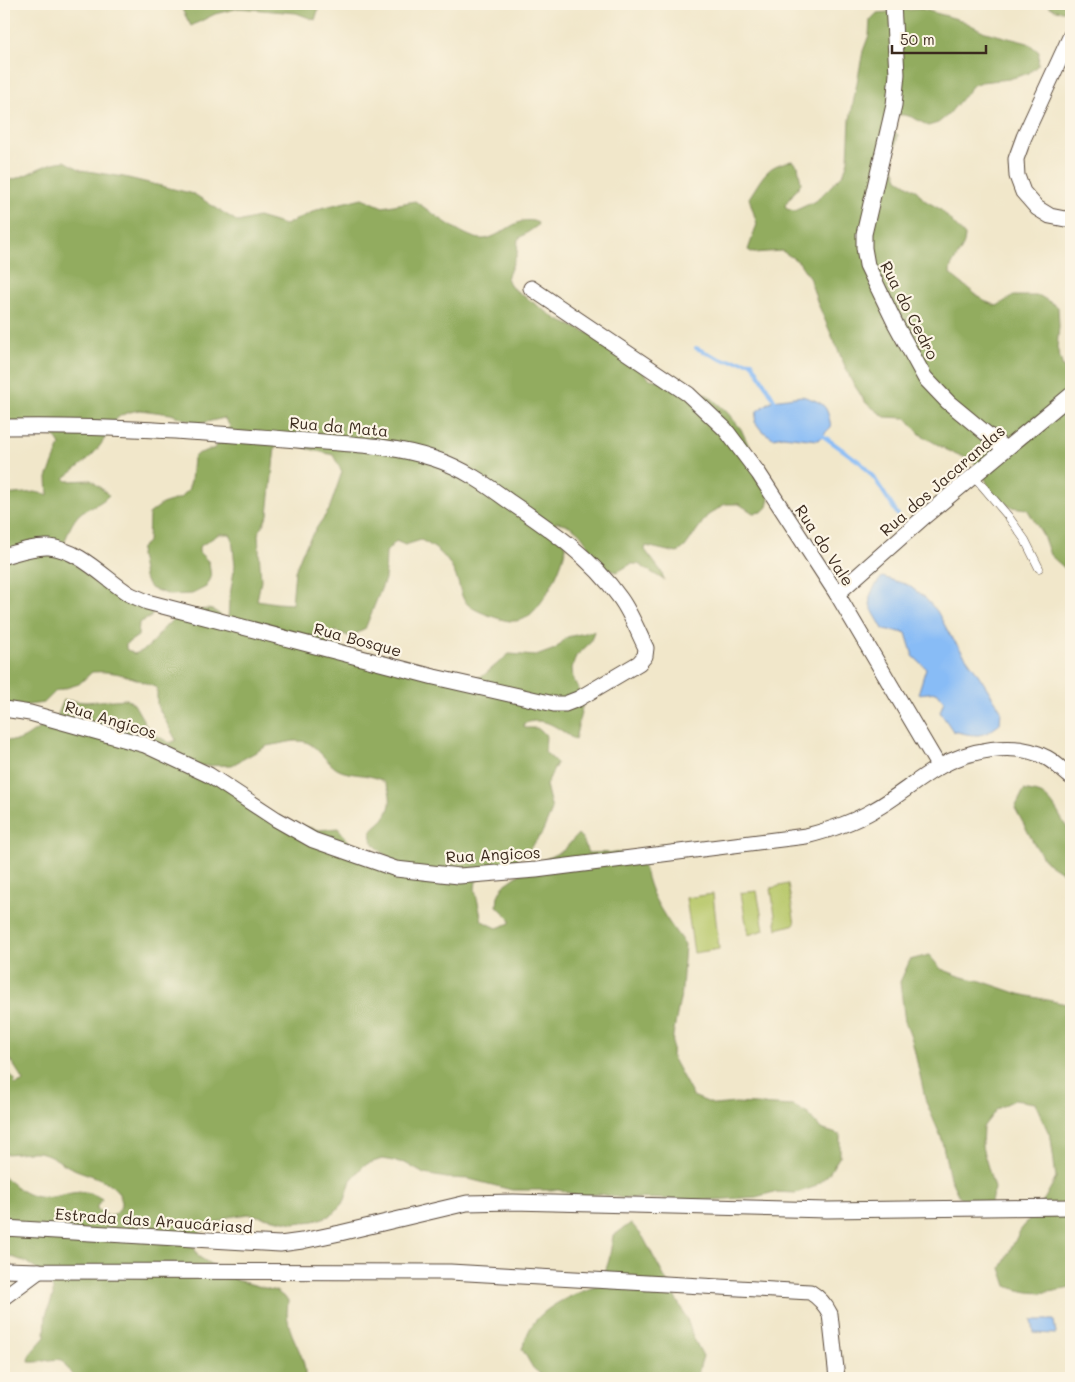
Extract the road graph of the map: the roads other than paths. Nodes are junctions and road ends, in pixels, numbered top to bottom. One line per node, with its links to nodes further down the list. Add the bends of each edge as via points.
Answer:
1 (893, 4): 7 (street, Rua do Cedro, via 894,105 864,234 867,264 925,378)
2 (1071, 35): 3 (street, via 1016,159 1016,176 1023,192 1036,208 1050,216)
3 (1071, 218)
4 (532, 288): 11 (street, Rua do Vale, via 688,394 724,429 759,474)
5 (1071, 395): 7 (street, Rua dos Jacarandas)
6 (4, 427): 12 (street, Rua da Mata, via 208,432 402,450 437,459 475,477 571,546 601,574)
7 (1005, 450): 8 (street, Rua dos Jacarandas)
8 (974, 475): 10 (lane, via 1025,540); 11 (street, Rua dos Jacarandas)
9 (4, 556): 12 (street, Rua Bosque, via 30,549 58,548 74,554 130,594 147,602 434,677 554,704 578,699 639,663 645,656 646,648)
10 (1039, 568)
11 (837, 594): 14 (street, Rua do Vale)
12 (621, 599)
13 (4, 709): 14 (street, Rua Angicos, via 30,713 145,745 209,775 313,840 396,869 458,876 536,870 806,836 842,826 874,810)
14 (939, 767): 15 (street, via 975,752 1023,749 1047,758)
15 (1071, 777)
16 (1071, 1207): 17 (street, Estrada das Araucáriasd, via 828,1210 467,1203 302,1241 260,1244)
17 (4, 1228)
18 (4, 1270): 19 (street)
19 (39, 1271): 20 (street); 21 (street, via 450,1272 810,1292 819,1297 830,1314)
20 (4, 1297)
21 (837, 1378)

